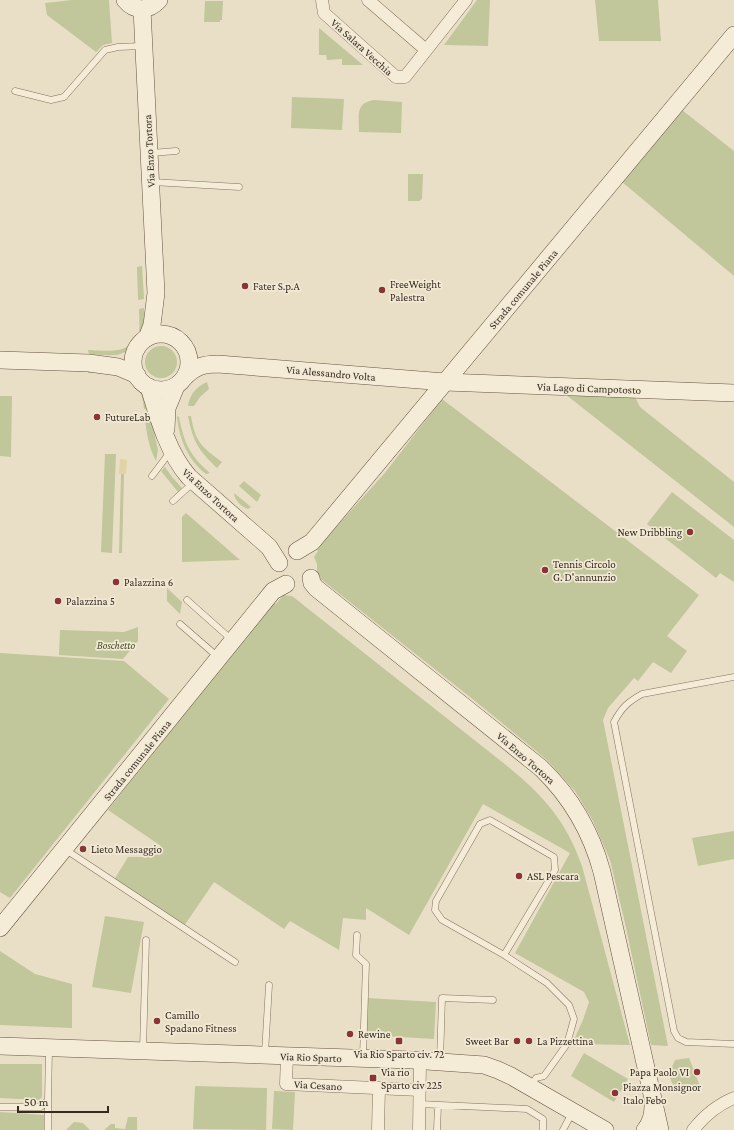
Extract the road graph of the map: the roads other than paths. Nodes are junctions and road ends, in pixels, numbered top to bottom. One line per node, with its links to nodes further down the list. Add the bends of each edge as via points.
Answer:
1 (125, 0): 6 (street, via 131,6)
2 (159, 0): 6 (street)
3 (322, 0): 9 (street, Via Salara Vecchia, via 324,13 396,77 405,77)
4 (372, 0): 9 (street)
5 (466, 0): 9 (street, Via Salara Vecchia)
6 (142, 9): 8 (street, Via Enzo Tortora)
7 (734, 35): 24 (street, Strada comunale Piana)
8 (144, 46): 10 (lane, via 105,50 64,97 51,100); 12 (street, Via Enzo Tortora)
9 (426, 50)
10 (15, 91)
11 (176, 151): 12 (lane)
12 (149, 154): 13 (street, Via Enzo Tortora)
13 (151, 182): 14 (lane); 15 (street, Via Enzo Tortora)
14 (239, 186)
15 (156, 293): 16 (street, Via Enzo Tortora); 17 (street, Via Enzo Tortora, via 152,325)
16 (172, 336): 17 (street, via 155,335); 18 (street)
17 (142, 343): 20 (street, via 119,358); 22 (street, via 134,355 134,362)
18 (186, 350): 21 (street, Via Alessandro Volta); 23 (street, via 189,364)
19 (0, 360): 20 (street)
20 (89, 363): 22 (street, via 118,367)
21 (218, 364): 23 (street, Via Alessandro Volta, via 206,364 192,370); 24 (street, Via Alessandro Volta)
22 (143, 381): 23 (street, via 158,390 167,390); 26 (street, Via Enzo Tortora)
23 (180, 382): 26 (street, via 167,408)
24 (445, 382): 25 (street, Via Lago di Campotosto); 30 (street, Strada comunale Piana)
25 (734, 392)
26 (169, 443): 27 (lane); 28 (street, Via Enzo Tortora, via 180,466)
27 (152, 476)
28 (194, 482): 29 (lane); 30 (street, Via Enzo Tortora)
29 (173, 501)
30 (293, 568): 33 (street, Strada comunale Piana); 56 (street, Via Enzo Tortora, via 540,768 573,805 598,858)
31 (187, 600): 33 (lane)
32 (180, 624): 34 (lane)
33 (233, 640): 34 (street, Strada comunale Piana)
34 (219, 658): 36 (street, Strada comunale Piana)
35 (734, 677): 44 (lane, via 642,694 620,710 614,722 674,1031 678,1038 686,1042)
36 (64, 849): 37 (street, Strada comunale Piana); 41 (lane)
37 (0, 928)
38 (357, 935): 50 (lane, via 356,955 366,964)
39 (146, 940): 47 (lane)
40 (504, 955): 40 (lane, via 442,920 435,910 436,901 480,824 490,820 554,857 555,870); 53 (lane, via 547,983 569,1005 574,1019 567,1044)
41 (235, 962)
42 (269, 985): 48 (lane)
43 (493, 1000): 52 (lane, via 442,998)
44 (734, 1044)
45 (0, 1046): 46 (street, Via Rio Sparto)
46 (49, 1048): 47 (street, Via Rio Sparto); 58 (lane)
47 (143, 1051): 48 (street, Via Rio Sparto)
48 (265, 1055): 49 (street, Via Rio Sparto)
49 (286, 1056): 50 (street, Via Rio Sparto); 54 (street, Via Cesano, via 286,1084)
50 (363, 1058): 51 (street, Via Rio Sparto)
51 (420, 1061): 52 (street, Via Rio Sparto); 55 (street)
52 (440, 1062): 53 (street, Via Rio Sparto, via 484,1065)
53 (541, 1084): 62 (street, Via Rio Sparto)
54 (379, 1088): 55 (street, Via Cesano); 64 (street)
55 (420, 1090): 59 (street)
56 (653, 1094): 70 (street, via 652,1117); 71 (street, Via Enzo Tortora); 72 (street)
57 (734, 1098): 73 (street, via 713,1109)
58 (48, 1100): 61 (lane, via 41,1107); 63 (lane)
59 (420, 1104): 60 (lane); 65 (street)
60 (438, 1105): 66 (lane); 67 (lane, via 527,1109 543,1119)
61 (0, 1107)
62 (573, 1112): 68 (lane); 69 (street, Via Rio Sparto)
63 (48, 1130)
64 (378, 1130)
65 (419, 1130)
66 (437, 1130)
67 (543, 1130)
68 (563, 1130)
69 (605, 1130)
70 (645, 1130)
71 (660, 1130)
72 (668, 1130)
73 (693, 1130)

